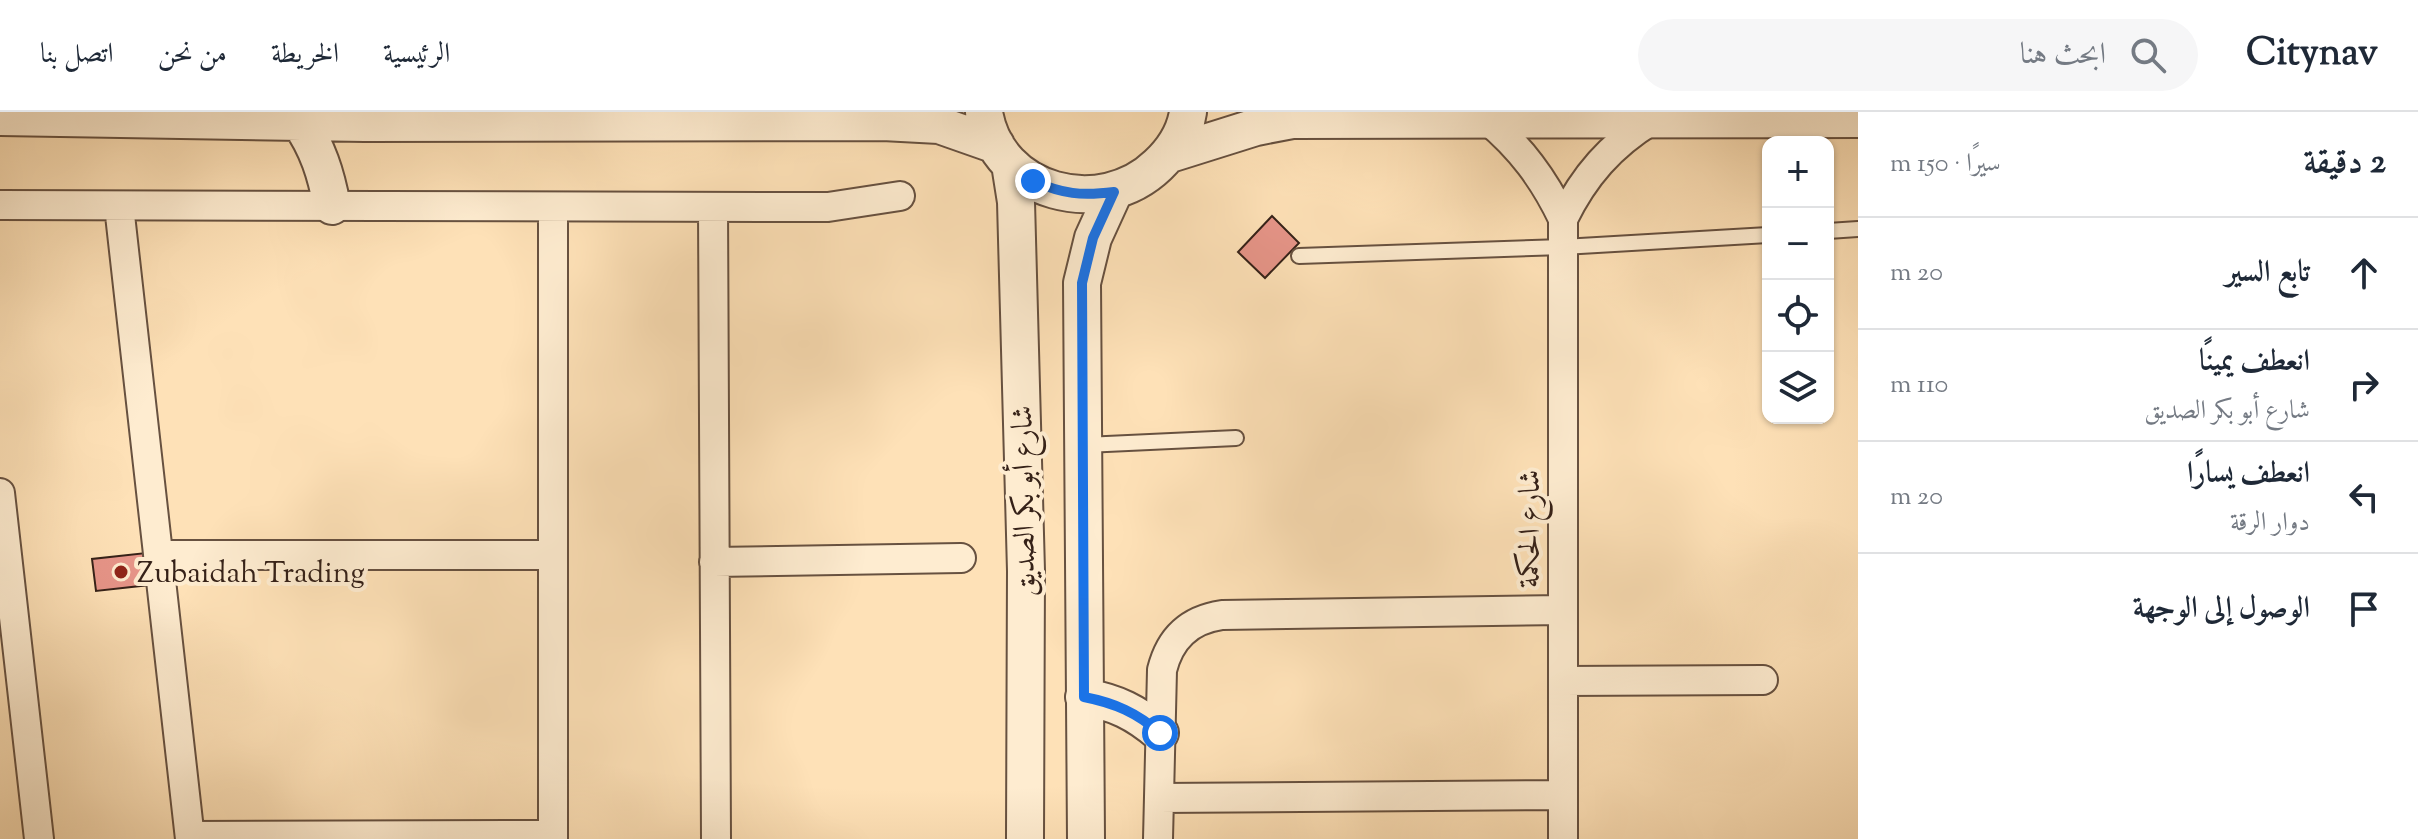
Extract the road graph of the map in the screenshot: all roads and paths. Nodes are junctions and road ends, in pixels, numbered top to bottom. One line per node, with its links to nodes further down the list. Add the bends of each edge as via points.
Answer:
1 (1188, 112): 9 (street)
2 (0, 117): 6 (street)
3 (1486, 119): 4 (street); 9 (street, via 1292,120); 19 (street, شارع الحكمة, via 1540,174)
4 (1652, 120): 5 (street); 19 (street, شارع الحكمة, via 1629,134 1590,172 1575,195)
5 (1857, 120)
6 (299, 121): 7 (street); 14 (street, via 322,163)
7 (365, 123): 8 (street, via 883,122 939,125); 14 (street, via 339,163)
8 (997, 140): 10 (street, via 1033,181 1086,196); 40 (street, شارع أبو بكر الصديق, via 1016,202 1026,571)
9 (1170, 154): 10 (street, via 1145,178)
10 (1114, 192): 23 (street, شارع أبو بكر الصديق, via 1093,238 1082,283)
11 (900, 196): 16 (street, via 828,207)
12 (0, 205): 13 (street)
13 (119, 206): 14 (street); 25 (street)
14 (332, 206): 15 (street)
15 (553, 207): 16 (street); 26 (street)
16 (713, 207): 28 (street)
17 (1858, 229): 18 (lane)
18 (1834, 231)
19 (1563, 233): 20 (lane); 21 (lane); 29 (street, شارع الحكمة)
20 (1762, 235)
21 (1299, 256)
22 (1236, 438): 23 (lane)
23 (1082, 445): 32 (street, شارع أبو بكر الصديق)
24 (0, 493): 38 (street)
25 (158, 555): 26 (street); 36 (street)
26 (553, 555): 37 (street)
27 (961, 558): 28 (street)
28 (714, 562): 39 (street)
29 (1563, 610): 31 (street, شارع الحكمة); 33 (street, via 1207,617 1181,632 1165,656)
30 (1763, 680): 31 (street)
31 (1563, 681): 34 (street, شارع الحكمة)
32 (1084, 697): 33 (street, via 1126,709); 41 (street, شارع أبو بكر الصديق)
33 (1160, 733): 35 (street)
34 (1563, 795): 35 (street); 43 (street, شارع الحكمة)
35 (1159, 798): 42 (street)
36 (190, 837): 37 (street)
37 (553, 837)
38 (39, 839)
39 (716, 839)
40 (1025, 839)
41 (1086, 839)
42 (1158, 839)
43 (1563, 839)

